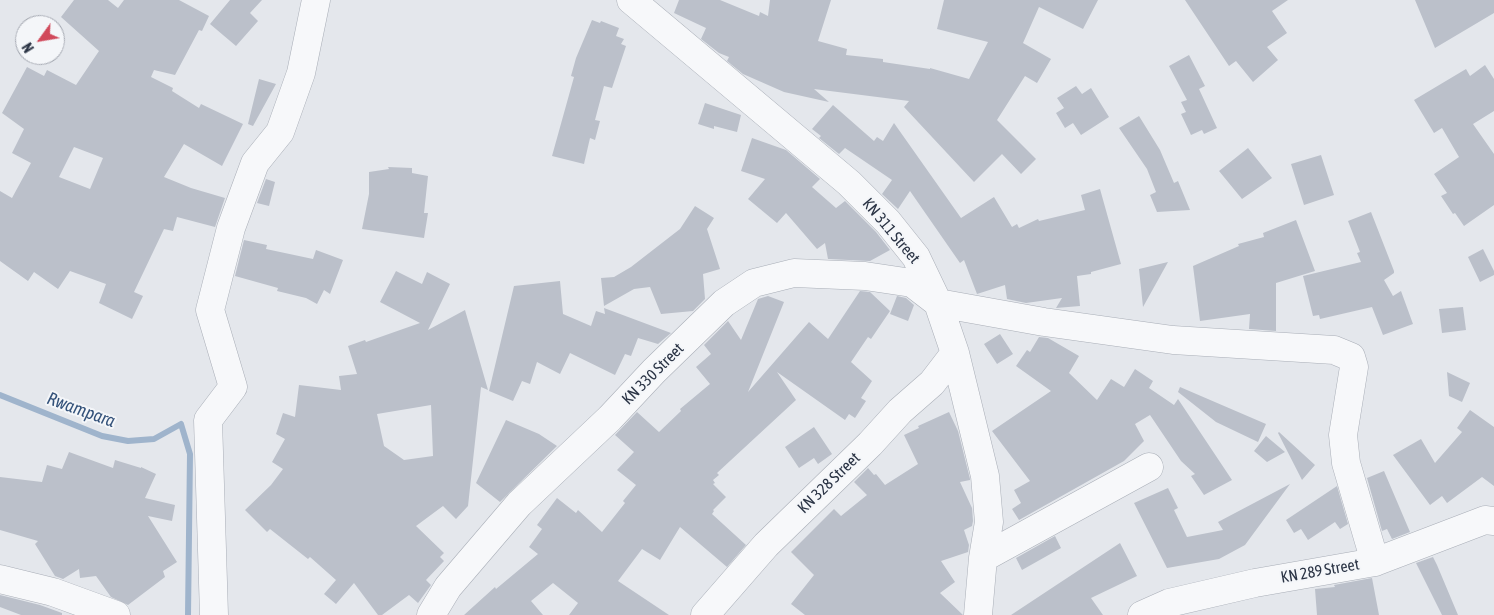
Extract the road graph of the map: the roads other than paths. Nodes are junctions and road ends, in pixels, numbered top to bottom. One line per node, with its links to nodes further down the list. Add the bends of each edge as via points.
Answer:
1 (316, 0): 11 (street, via 301,73 280,132 255,163 232,228 210,310 233,387 208,420)
2 (631, 0): 3 (street, KN 311 Street, via 850,183 916,257)
3 (938, 303): 4 (street, KN 311 Street); 8 (street, via 1173,340 1334,350 1351,357 1354,367 1343,435 1346,463); 12 (street, KN 330 Street, via 912,283 865,276 794,273 754,283 724,303 519,504 448,587)
4 (955, 353): 7 (street, KN 311 Street, via 985,476 989,522); 13 (street, KN 328 Street, via 932,383 766,545)
5 (1149, 467): 7 (street)
6 (1494, 521): 8 (street, KN 289 Street, via 1484,520)
7 (983, 558): 14 (street, KN 311 Street)
8 (1375, 562): 15 (street, KN 289 Street, via 1247,585 1168,603)
9 (0, 579): 10 (street, via 53,592)
10 (116, 615)
11 (214, 615)
12 (431, 615)
13 (704, 615)
14 (978, 615)
15 (1142, 615)

